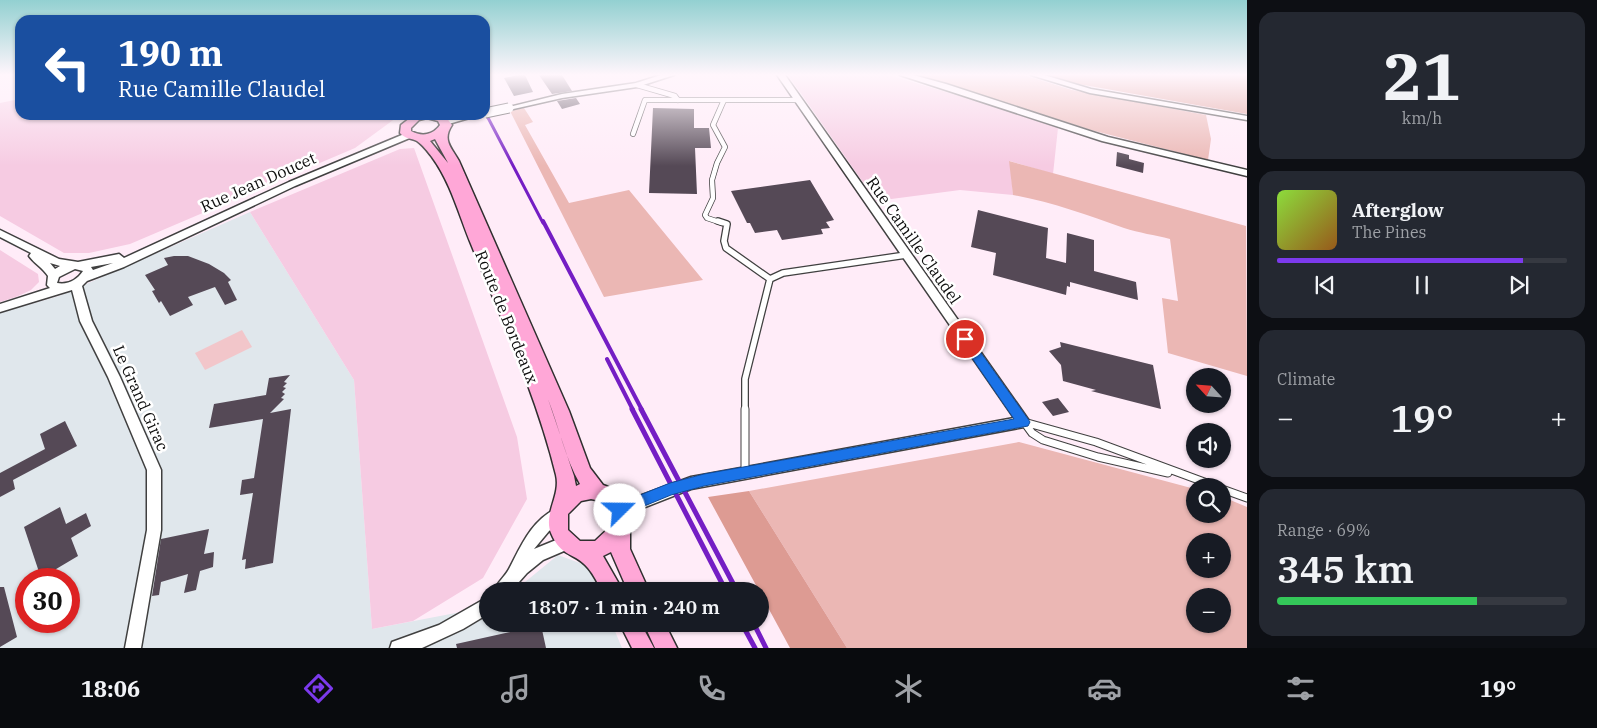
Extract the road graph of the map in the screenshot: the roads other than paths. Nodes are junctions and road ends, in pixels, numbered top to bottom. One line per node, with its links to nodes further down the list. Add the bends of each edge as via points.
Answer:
1 (521, 105): 7 (street, bridge)
2 (643, 105): 13 (lane)
3 (722, 105): 21 (lane, via 713,125 725,146 712,180 713,198 705,216 727,224 726,248)
4 (803, 105): 18 (street, Rue Camille Claudel)
5 (1006, 105): 14 (street, via 1105,139)
6 (1175, 105): 8 (street)
7 (490, 112)
8 (1247, 118)
9 (441, 120): 11 (main road)
10 (460, 120): 11 (street)
11 (448, 124): 12 (main road, via 432,136); 29 (main road, Route de Bordeaux, via 441,139 548,380 582,471)
12 (413, 126): 16 (street, Rue Jean Doucet, via 361,154); 33 (main road, Route de Bordeaux, via 432,148 451,182 537,388 565,476 567,489)
13 (633, 134)
14 (1247, 173)
15 (0, 233): 17 (street)
16 (168, 241): 19 (street, Rue Jean Doucet, via 108,261); 22 (street, Rue Jean Doucet)
17 (20, 245): 19 (street, via 57,262); 20 (street, via 47,266)
18 (906, 255): 21 (lane, via 783,273); 25 (street, Rue Camille Claudel)
19 (77, 265): 20 (street, Rue Jean Doucet, via 63,269); 22 (street, Le Grand Girac, via 88,271)
20 (53, 279): 22 (street, via 55,287); 23 (street, Rue Jean Doucet)
21 (770, 279): 26 (lane, via 745,378)
22 (75, 283): 23 (street, Rue Jean Doucet); 43 (street, Le Grand Girac, via 86,321 154,470 154,530)
23 (26, 299): 24 (street, Rue Jean Doucet)
24 (0, 308)
25 (1024, 422): 26 (street); 27 (lane, via 1096,442); 27 (lane, via 1032,433 1044,440 1098,457)
26 (745, 472): 32 (street, via 692,483)
27 (1187, 477): 28 (lane)
28 (1190, 478)
29 (597, 491): 32 (main road, via 606,494); 33 (main road, via 577,493)
30 (1231, 492): 31 (lane)
31 (1247, 498)
32 (620, 510): 34 (main road)
33 (560, 511): 35 (main road, via 560,534); 36 (street, via 536,535)
34 (620, 530): 35 (main road, via 606,546 590,551); 39 (main road, via 618,539 622,558)
35 (570, 545): 36 (street, via 545,549); 38 (main road, via 595,561)
36 (515, 573): 37 (street)
37 (508, 582)
38 (608, 582)
39 (634, 582)
40 (479, 610): 44 (street, via 452,626 412,645)
41 (634, 632): 45 (main road)
42 (658, 632): 46 (main road)
43 (133, 648)
44 (398, 648)
45 (643, 648)
46 (666, 648)

